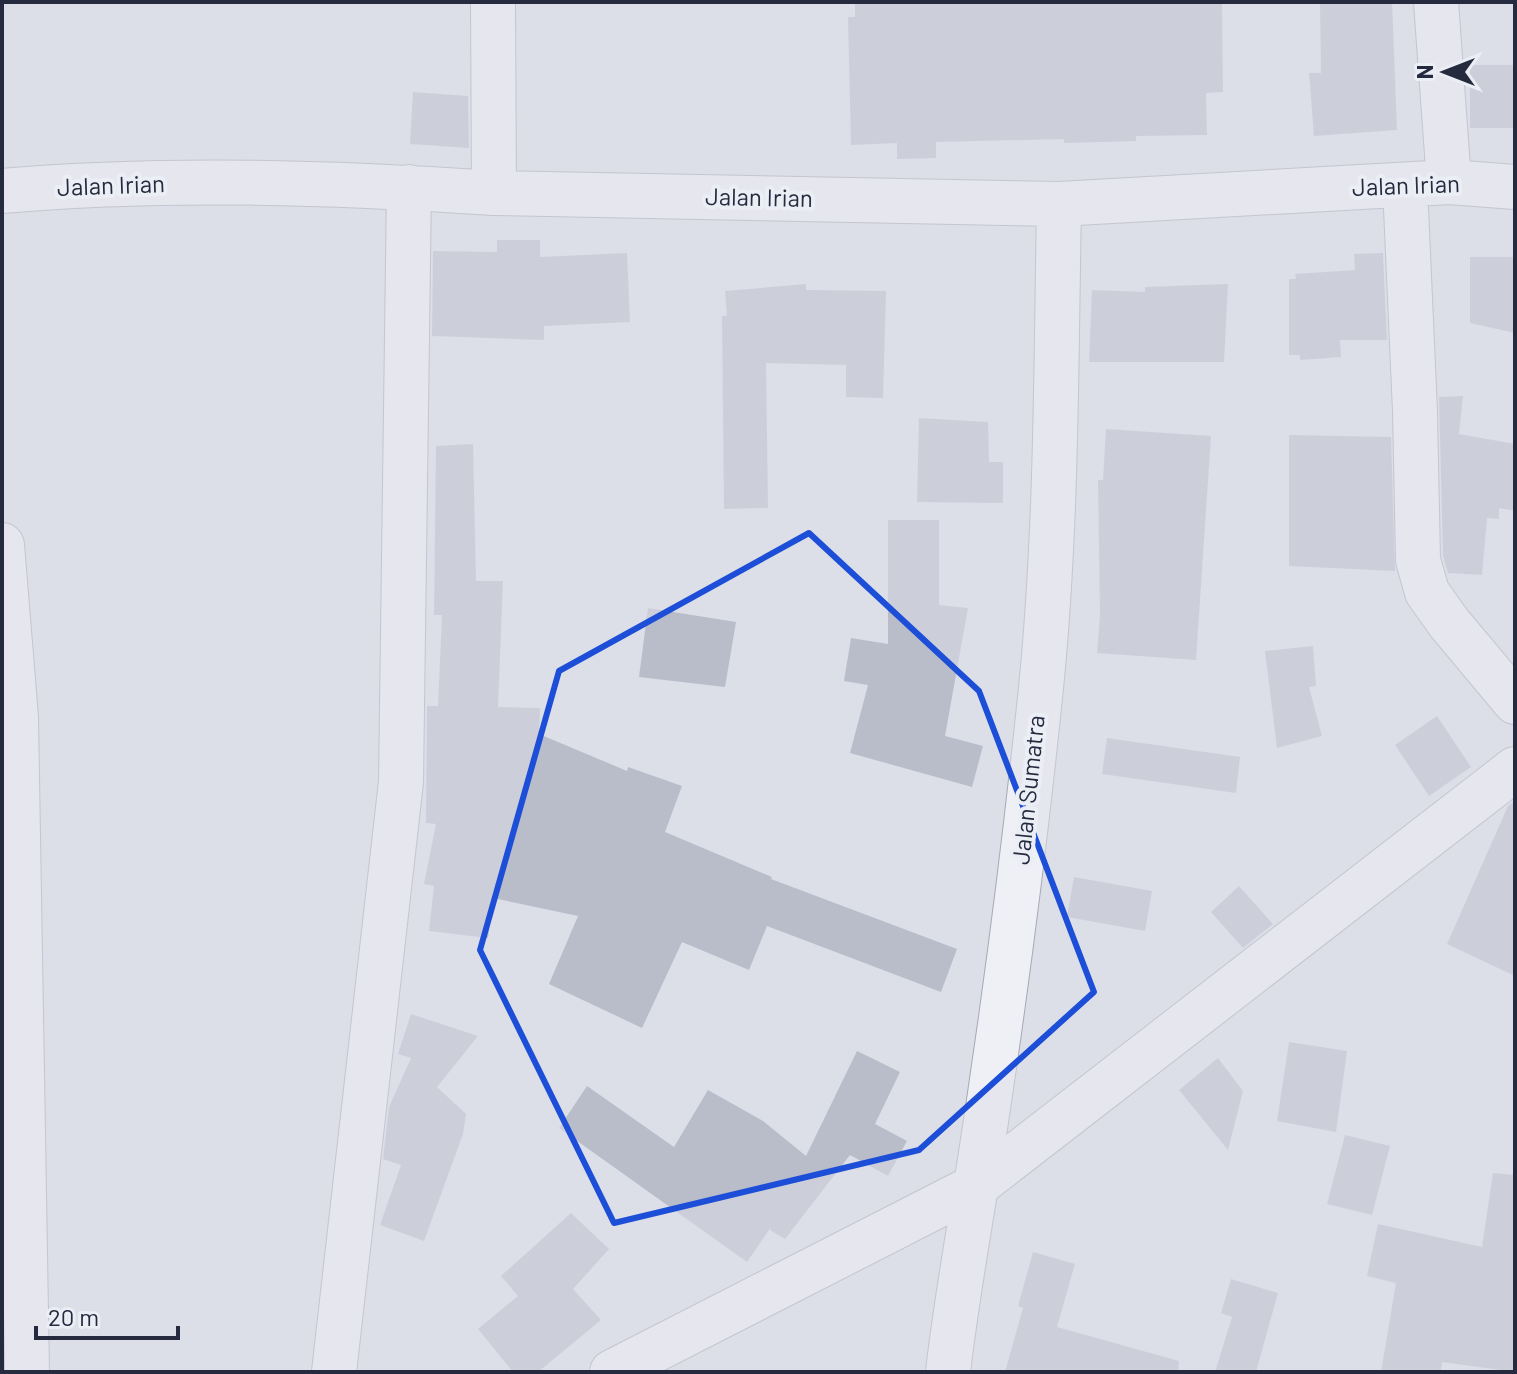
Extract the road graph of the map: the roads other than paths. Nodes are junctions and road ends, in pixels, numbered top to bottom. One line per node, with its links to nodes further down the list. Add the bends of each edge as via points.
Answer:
1 (493, 2): 8 (street)
2 (1436, 2): 3 (street)
3 (1449, 182): 4 (street, Jalan Irian); 6 (street, Jalan Irian)
4 (1405, 186): 9 (street, Jalan Irian); 11 (street, via 1418,560 1427,592)
5 (409, 187): 7 (street, Jalan Irian, via 86,184); 8 (street, Jalan Irian); 15 (street, via 401,782)
6 (1515, 187)
7 (2, 191)
8 (494, 193): 9 (street, Jalan Irian)
9 (1059, 204): 13 (street, Jalan Sumatra, via 1054,478 1041,684)
10 (2, 545): 14 (street, via 16,717)
11 (1515, 702)
12 (1515, 769): 13 (street)
13 (976, 1186): 16 (street); 17 (street, Jalan Sumatra)
14 (27, 1372)
15 (334, 1372)
16 (612, 1372)
17 (948, 1372)

